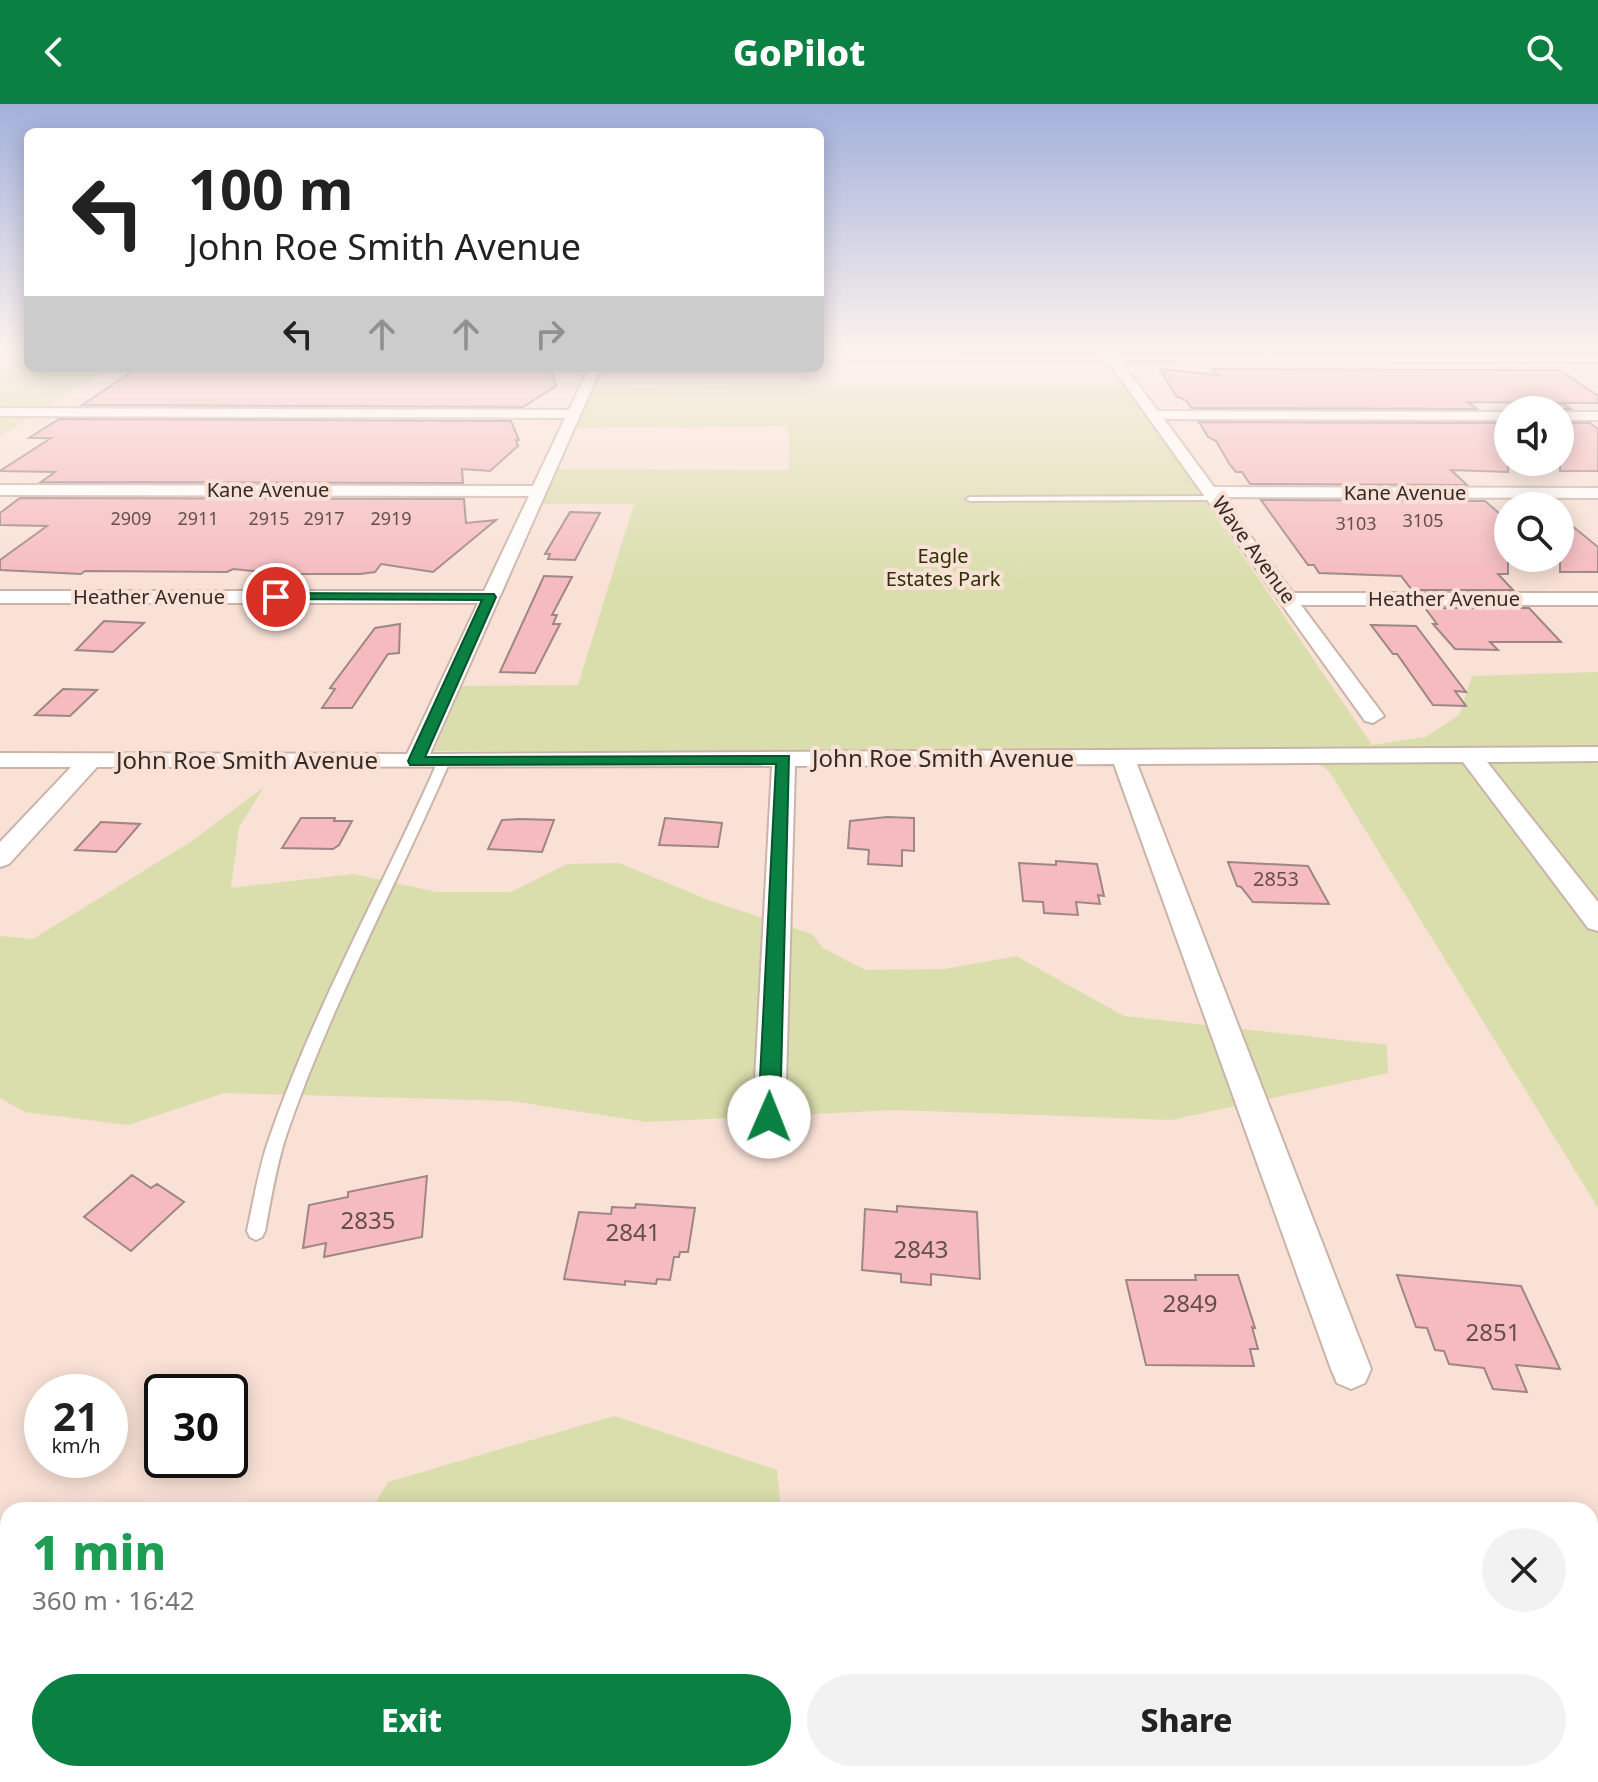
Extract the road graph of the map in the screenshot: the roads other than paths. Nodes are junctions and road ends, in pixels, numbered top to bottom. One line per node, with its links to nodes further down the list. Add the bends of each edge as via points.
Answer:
1 (569, 425): 4 (street)
2 (1163, 425): 6 (street, Wave Avenue)
3 (0, 490): 4 (street, Kane Avenue)
4 (537, 491): 9 (street)
5 (1598, 493): 6 (street, Kane Avenue)
6 (1214, 495): 7 (lane); 10 (street, Wave Avenue)
7 (970, 499)
8 (0, 597): 9 (street, Heather Avenue)
9 (490, 597): 19 (street)
10 (1290, 599): 11 (street, Heather Avenue); 12 (street, Wave Avenue)
11 (1598, 599)
12 (1373, 716)
13 (1469, 754): 14 (street, John Roe Smith Avenue); 15 (street, John Roe Smith Avenue); 22 (street)
14 (1598, 754)
15 (1123, 758): 18 (street, John Roe Smith Avenue); 25 (street)
16 (0, 760): 17 (street, John Roe Smith Avenue)
17 (91, 760): 19 (street, John Roe Smith Avenue); 21 (street)
18 (784, 760): 20 (street, John Roe Smith Avenue); 23 (street)
19 (415, 761): 20 (street, John Roe Smith Avenue)
20 (444, 761): 24 (lane, via 333,1000 278,1137)
21 (0, 858)
22 (1598, 921)
23 (769, 1117)
24 (256, 1231)
25 (1351, 1369)

